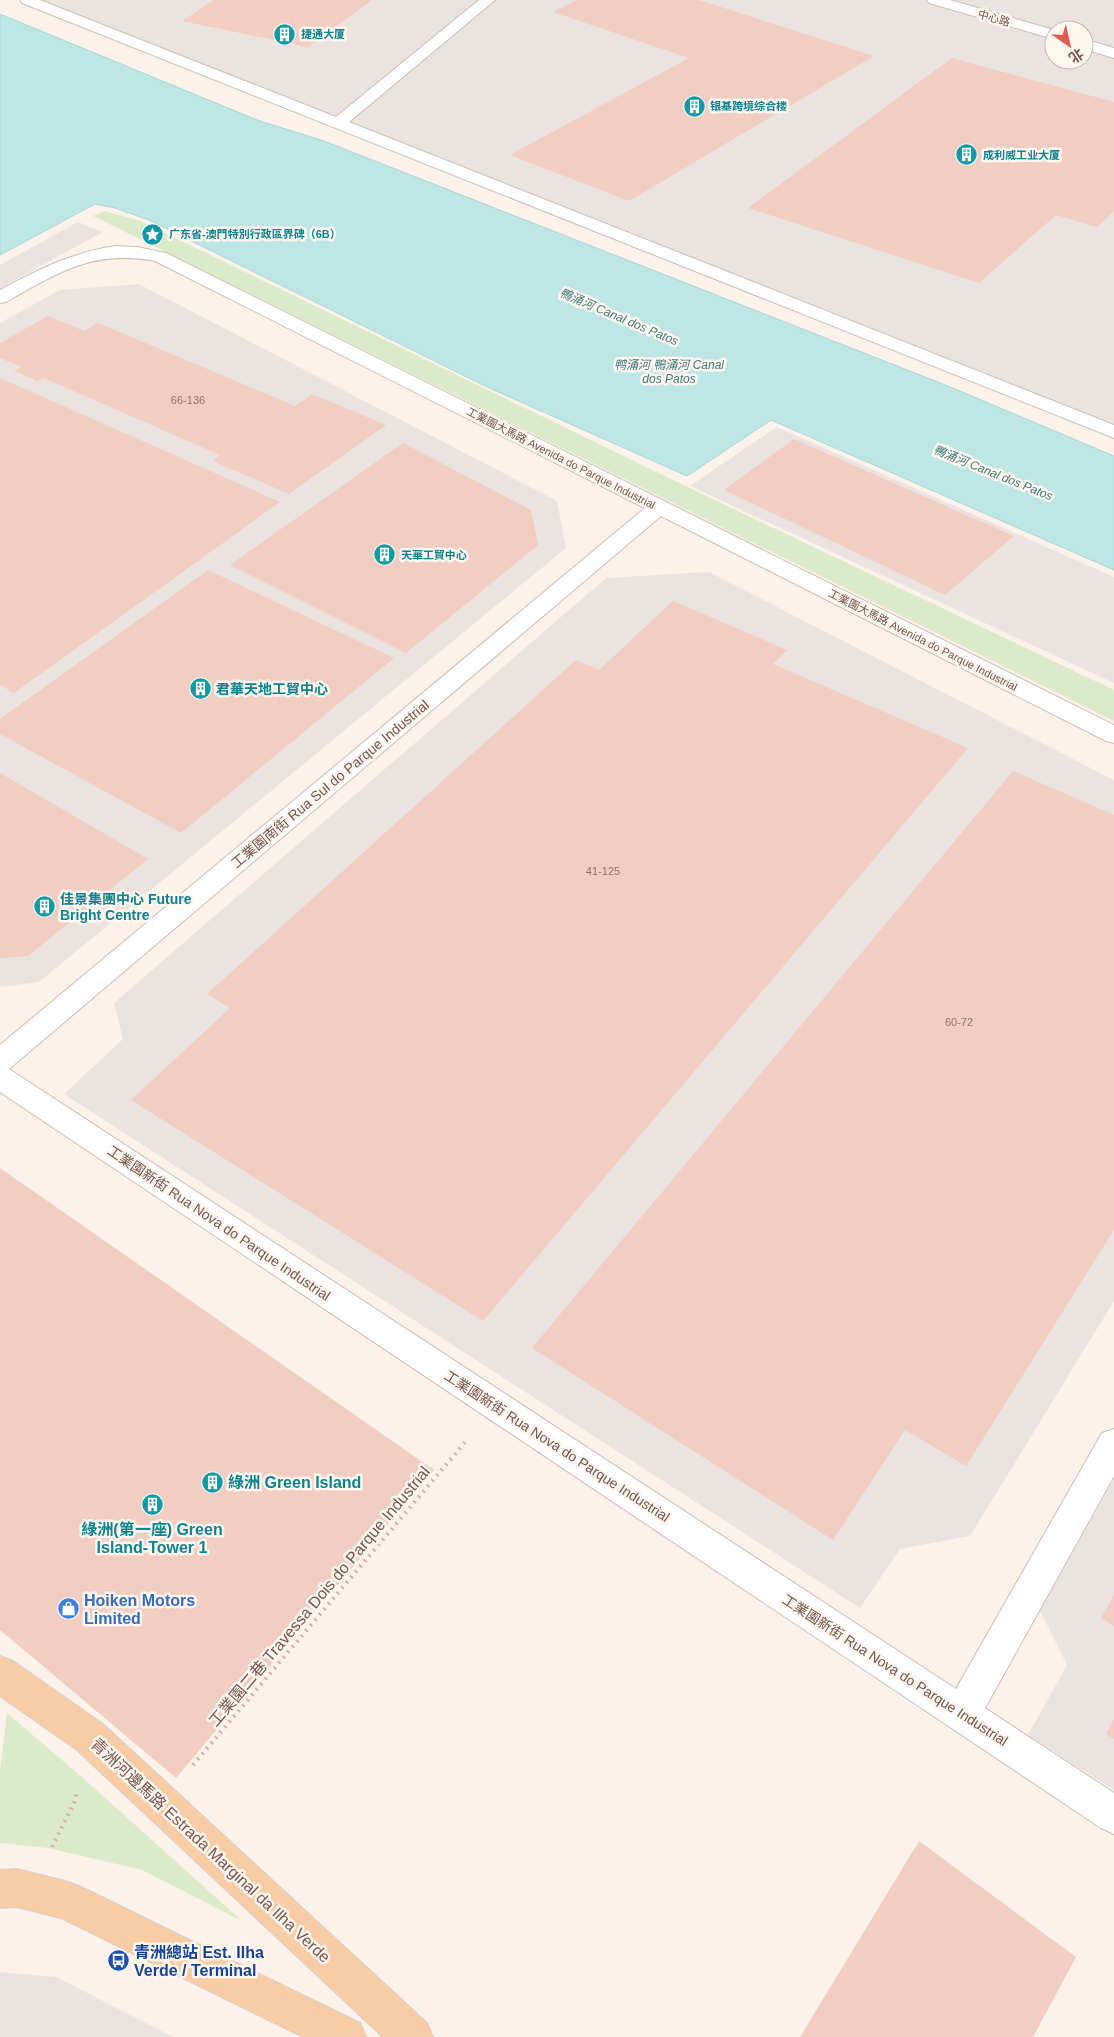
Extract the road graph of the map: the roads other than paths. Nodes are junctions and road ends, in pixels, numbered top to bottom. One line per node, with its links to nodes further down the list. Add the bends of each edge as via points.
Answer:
1 (27, 0): 7 (street)
2 (488, 0): 7 (street)
3 (934, 0): 4 (street, 中心路)
4 (1044, 32)
5 (1094, 47): 6 (street)
6 (1114, 53)
7 (338, 122): 9 (street)
8 (0, 298): 10 (street, 工業園大馬路 Avenida do Parque Industrial, via 60,264 83,256 120,252 160,257)
9 (1114, 432)
10 (659, 507): 11 (street, 工業園大馬路 Avenida do Parque Industrial); 12 (street, 工業園南街 Rua Sul do Parque Industrial)
11 (1114, 736)
12 (0, 1061)
13 (0, 1077): 16 (street, 工業園新街 Rua Nova do Parque Industrial)
14 (1114, 1444): 16 (street)
15 (0, 1674): 20 (main road, 青洲河邊馬路 Estrada Marginal da Ilha Verde, via 90,1737)
16 (962, 1714): 17 (street, 工業園新街 Rua Nova do Parque Industrial)
17 (1114, 1815)
18 (9, 1889): 19 (main road, via 65,1900)
19 (346, 2037)
20 (414, 2037)

